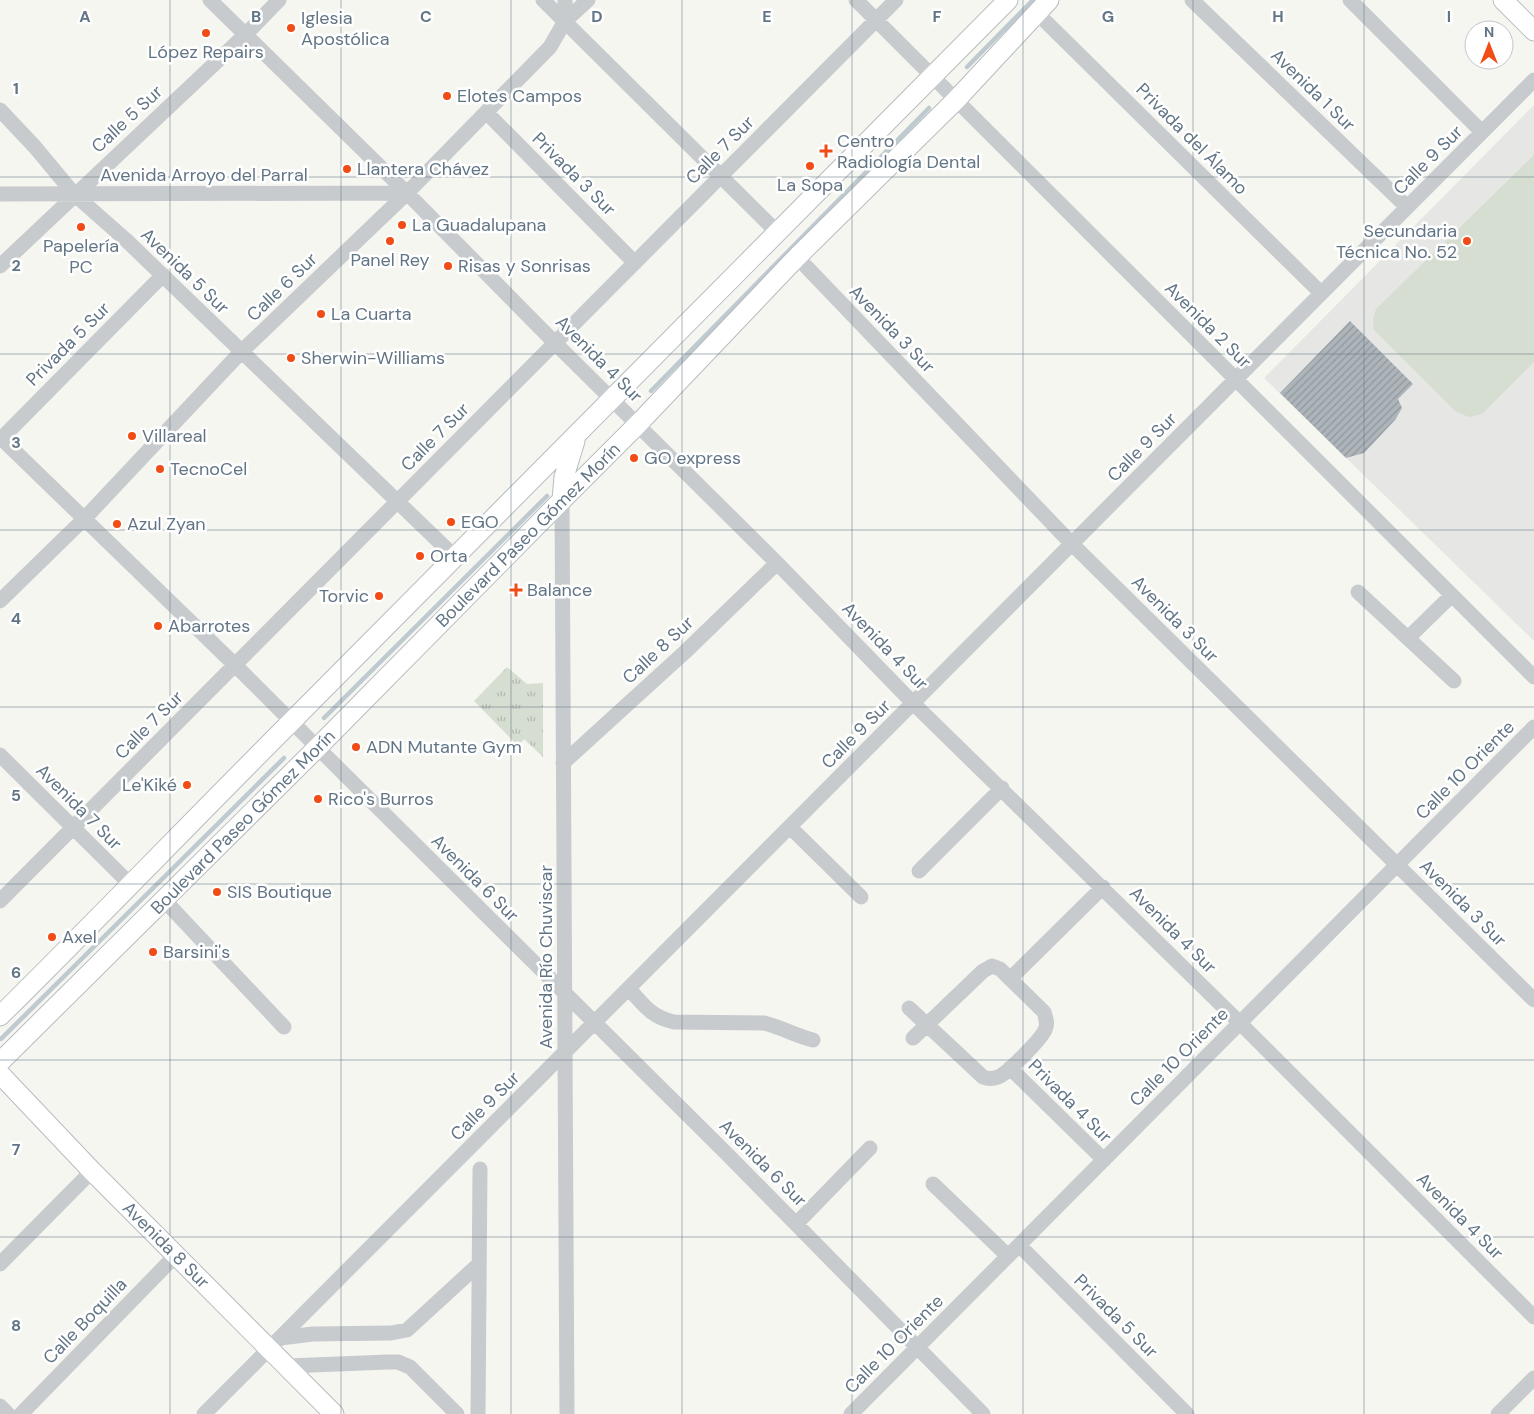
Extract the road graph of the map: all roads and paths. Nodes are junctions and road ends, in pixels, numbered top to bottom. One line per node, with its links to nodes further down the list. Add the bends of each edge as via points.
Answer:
1 (210, 0): 16 (street, Avenida 4 Sur)
2 (279, 0): 16 (street, Calle 5 Sur)
3 (543, 0): 14 (street)
4 (565, 0): 14 (street)
5 (588, 0): 14 (street, Calle 6 Sur)
6 (856, 0): 13 (street, Avenida 2 Sur)
7 (896, 0): 13 (street, Calle 7 Sur)
8 (1008, 0): 17 (main road, Boulevard Paseo Gómez Morín)
9 (1192, 0): 27 (street, Avenida 1 Sur)
10 (1350, 0): 22 (street)
11 (1503, 0): 15 (main road)
12 (1043, 6): 19 (main road, Boulevard Paseo Gómez Morín); 33 (street, Privada del Álamo)
13 (876, 20): 17 (street, Avenida 2 Sur); 23 (street, Calle 7 Sur)
14 (565, 22): 21 (street, Calle 6 Sur, via 550,46); 23 (street)
15 (1534, 31)
16 (244, 35): 24 (street, Avenida 4 Sur); 26 (street, Calle 5 Sur)
17 (932, 77): 19 (street, Avenida 2 Sur); 28 (main road, Boulevard Paseo Gómez Morín)
18 (1534, 80): 22 (street, Calle 9 Sur)
19 (956, 100): 29 (main road, Boulevard Paseo Gómez Morín); 36 (street, Avenida 2 Sur)
20 (0, 110): 26 (street, Avenida 5 Sur)
21 (486, 112): 24 (street, Calle 6 Sur); 30 (street, Privada 3 Sur)
22 (1482, 132): 27 (street, Calle 9 Sur)
23 (721, 176): 28 (street); 30 (street, Calle 7 Sur)
24 (407, 193): 26 (street, Avenida Arroyo del Parral); 34 (street, Avenida 4 Sur); 35 (street, Calle 6 Sur)
25 (0, 194): 26 (street, Avenida Arroyo del Parral)
26 (74, 194): 31 (street, Calle 5 Sur); 32 (street, Avenida 5 Sur)
27 (1407, 207): 33 (street, Calle 9 Sur)
28 (778, 233): 37 (main road, Boulevard Paseo Gómez Morín)
29 (797, 256): 38 (main road, Boulevard Paseo Gómez Morín); 44 (street, Avenida 3 Sur)
30 (635, 263): 34 (street, Calle 7 Sur)
31 (0, 266)
32 (163, 275): 35 (street, Avenida 5 Sur); 40 (street, Privada 5 Sur)
33 (1322, 293): 36 (street, Calle 9 Sur)
34 (555, 343): 37 (street, Avenida 4 Sur); 42 (street, Calle 7 Sur)
35 (241, 352): 42 (street, Avenida 5 Sur); 43 (street, Calle 6 Sur)
36 (1236, 379): 44 (street, Calle 9 Sur); 48 (street, Avenida 2 Sur)
37 (614, 400): 38 (street, Avenida 4 Sur); 39 (main road, Boulevard Paseo Gómez Morín)
38 (638, 424): 41 (main road, Boulevard Paseo Gómez Morín); 46 (street, Avenida 4 Sur)
39 (576, 437): 41 (main road, via 564,477); 45 (main road, Boulevard Paseo Gómez Morín)
40 (1, 438): 43 (street, Avenida 6 Sur)
41 (562, 500): 57 (main road, Boulevard Paseo Gómez Morín); 59 (street, Avenida Río Chuviscar)
42 (397, 502): 45 (street, Avenida 5 Sur); 51 (street, Calle 7 Sur)
43 (85, 518): 49 (street, Calle 6 Sur); 51 (street, Avenida 6 Sur)
44 (1072, 544): 54 (street, Calle 9 Sur); 63 (street, Avenida 3 Sur)
45 (456, 558): 55 (main road, Boulevard Paseo Gómez Morín)
46 (777, 563): 54 (street, Avenida 4 Sur); 59 (street, Calle 8 Sur)
47 (1358, 592): 50 (street)
48 (1452, 595): 50 (street); 52 (street, Avenida 2 Sur)
49 (0, 601)
50 (1408, 638): 53 (street)
51 (235, 664): 55 (street, Avenida 6 Sur); 62 (street, Calle 7 Sur)
52 (1534, 677)
53 (1454, 681)
54 (913, 703): 60 (street, Avenida 4 Sur); 61 (street, Calle 9 Sur)
55 (291, 722): 57 (street, Avenida 6 Sur); 65 (main road, Boulevard Paseo Gómez Morín)
56 (1534, 727): 63 (street, Calle 10 Oriente)
57 (318, 748): 68 (main road, Boulevard Paseo Gómez Morín); 73 (street, Avenida 6 Sur)
58 (0, 756): 62 (street, Avenida 7 Sur)
59 (563, 763): 73 (street, Avenida Río Chuviscar)
60 (1002, 788): 64 (street); 66 (street, Avenida 4 Sur)
61 (790, 827): 67 (street); 71 (street, Calle 9 Sur)
62 (73, 828): 65 (street, Avenida 7 Sur); 69 (street, Calle 7 Sur)
63 (1397, 865): 72 (street, Avenida 3 Sur); 77 (street, Calle 10 Oriente)
64 (919, 871)
65 (131, 885): 75 (main road, Boulevard Paseo Gómez Morín)
66 (1103, 888): 70 (street); 77 (street, Avenida 4 Sur)
67 (861, 897)
68 (164, 900): 79 (street); 83 (main road, Boulevard Paseo Gómez Morín)
69 (0, 901)
70 (1010, 979): 78 (street, via 992,966); 84 (street, via 1044,1012 1047,1024 1046,1030)
71 (628, 989): 76 (street, Calle 9 Sur); 81 (street, via 661,1019 764,1023)
72 (1531, 992)
73 (564, 993): 76 (street, Avenida 6 Sur); 82 (street, Avenida Río Chuviscar)
74 (909, 1008): 78 (street)
75 (0, 1016)
76 (595, 1022): 82 (street, Calle 9 Sur); 91 (street, Avenida 6 Sur)
77 (1240, 1023): 87 (street, Calle 10 Oriente); 97 (street, Avenida 4 Sur)
78 (927, 1025): 80 (street); 84 (street, via 983,1077 998,1078)
79 (284, 1028)
80 (914, 1038)
81 (813, 1040)
82 (565, 1052): 98 (street, Calle 9 Sur); 110 (street, Avenida Río Chuviscar)
83 (0, 1062)
84 (1010, 1068): 87 (street, Privada 4 Sur)
85 (0, 1074): 89 (main road, Avenida 8 Sur)
86 (870, 1148): 91 (street)
87 (1104, 1160): 92 (street, Calle 10 Oriente)
88 (480, 1170): 96 (street)
89 (92, 1171): 93 (main road, Avenida 8 Sur); 95 (street)
90 (933, 1184): 94 (street)
91 (797, 1224): 99 (street, Avenida 6 Sur)
92 (1019, 1245): 94 (street, Calle 10 Oriente); 103 (street, Privada 5 Sur)
93 (176, 1255): 98 (main road, Avenida 8 Sur); 105 (street, Calle Boquilla)
94 (1008, 1256): 99 (street, Calle 10 Oriente)
95 (0, 1264)
96 (479, 1264): 98 (street, via 406,1330 313,1334); 109 (street)
97 (1534, 1317)
98 (275, 1344): 100 (main road, Avenida 8 Sur); 106 (street, Calle 9 Sur)
99 (918, 1347): 111 (street, Calle 10 Oriente); 112 (street, Avenida 6 Sur)
100 (287, 1366): 107 (main road, Avenida 8 Sur); 108 (street, via 404,1364)
101 (1534, 1378): 113 (street)
102 (0, 1406): 104 (street)
103 (1181, 1412)
104 (8, 1414)
105 (21, 1414)
106 (204, 1414)
107 (334, 1414)
108 (457, 1414)
109 (478, 1414)
110 (567, 1414)
111 (851, 1414)
112 (983, 1414)
113 (1498, 1414)

